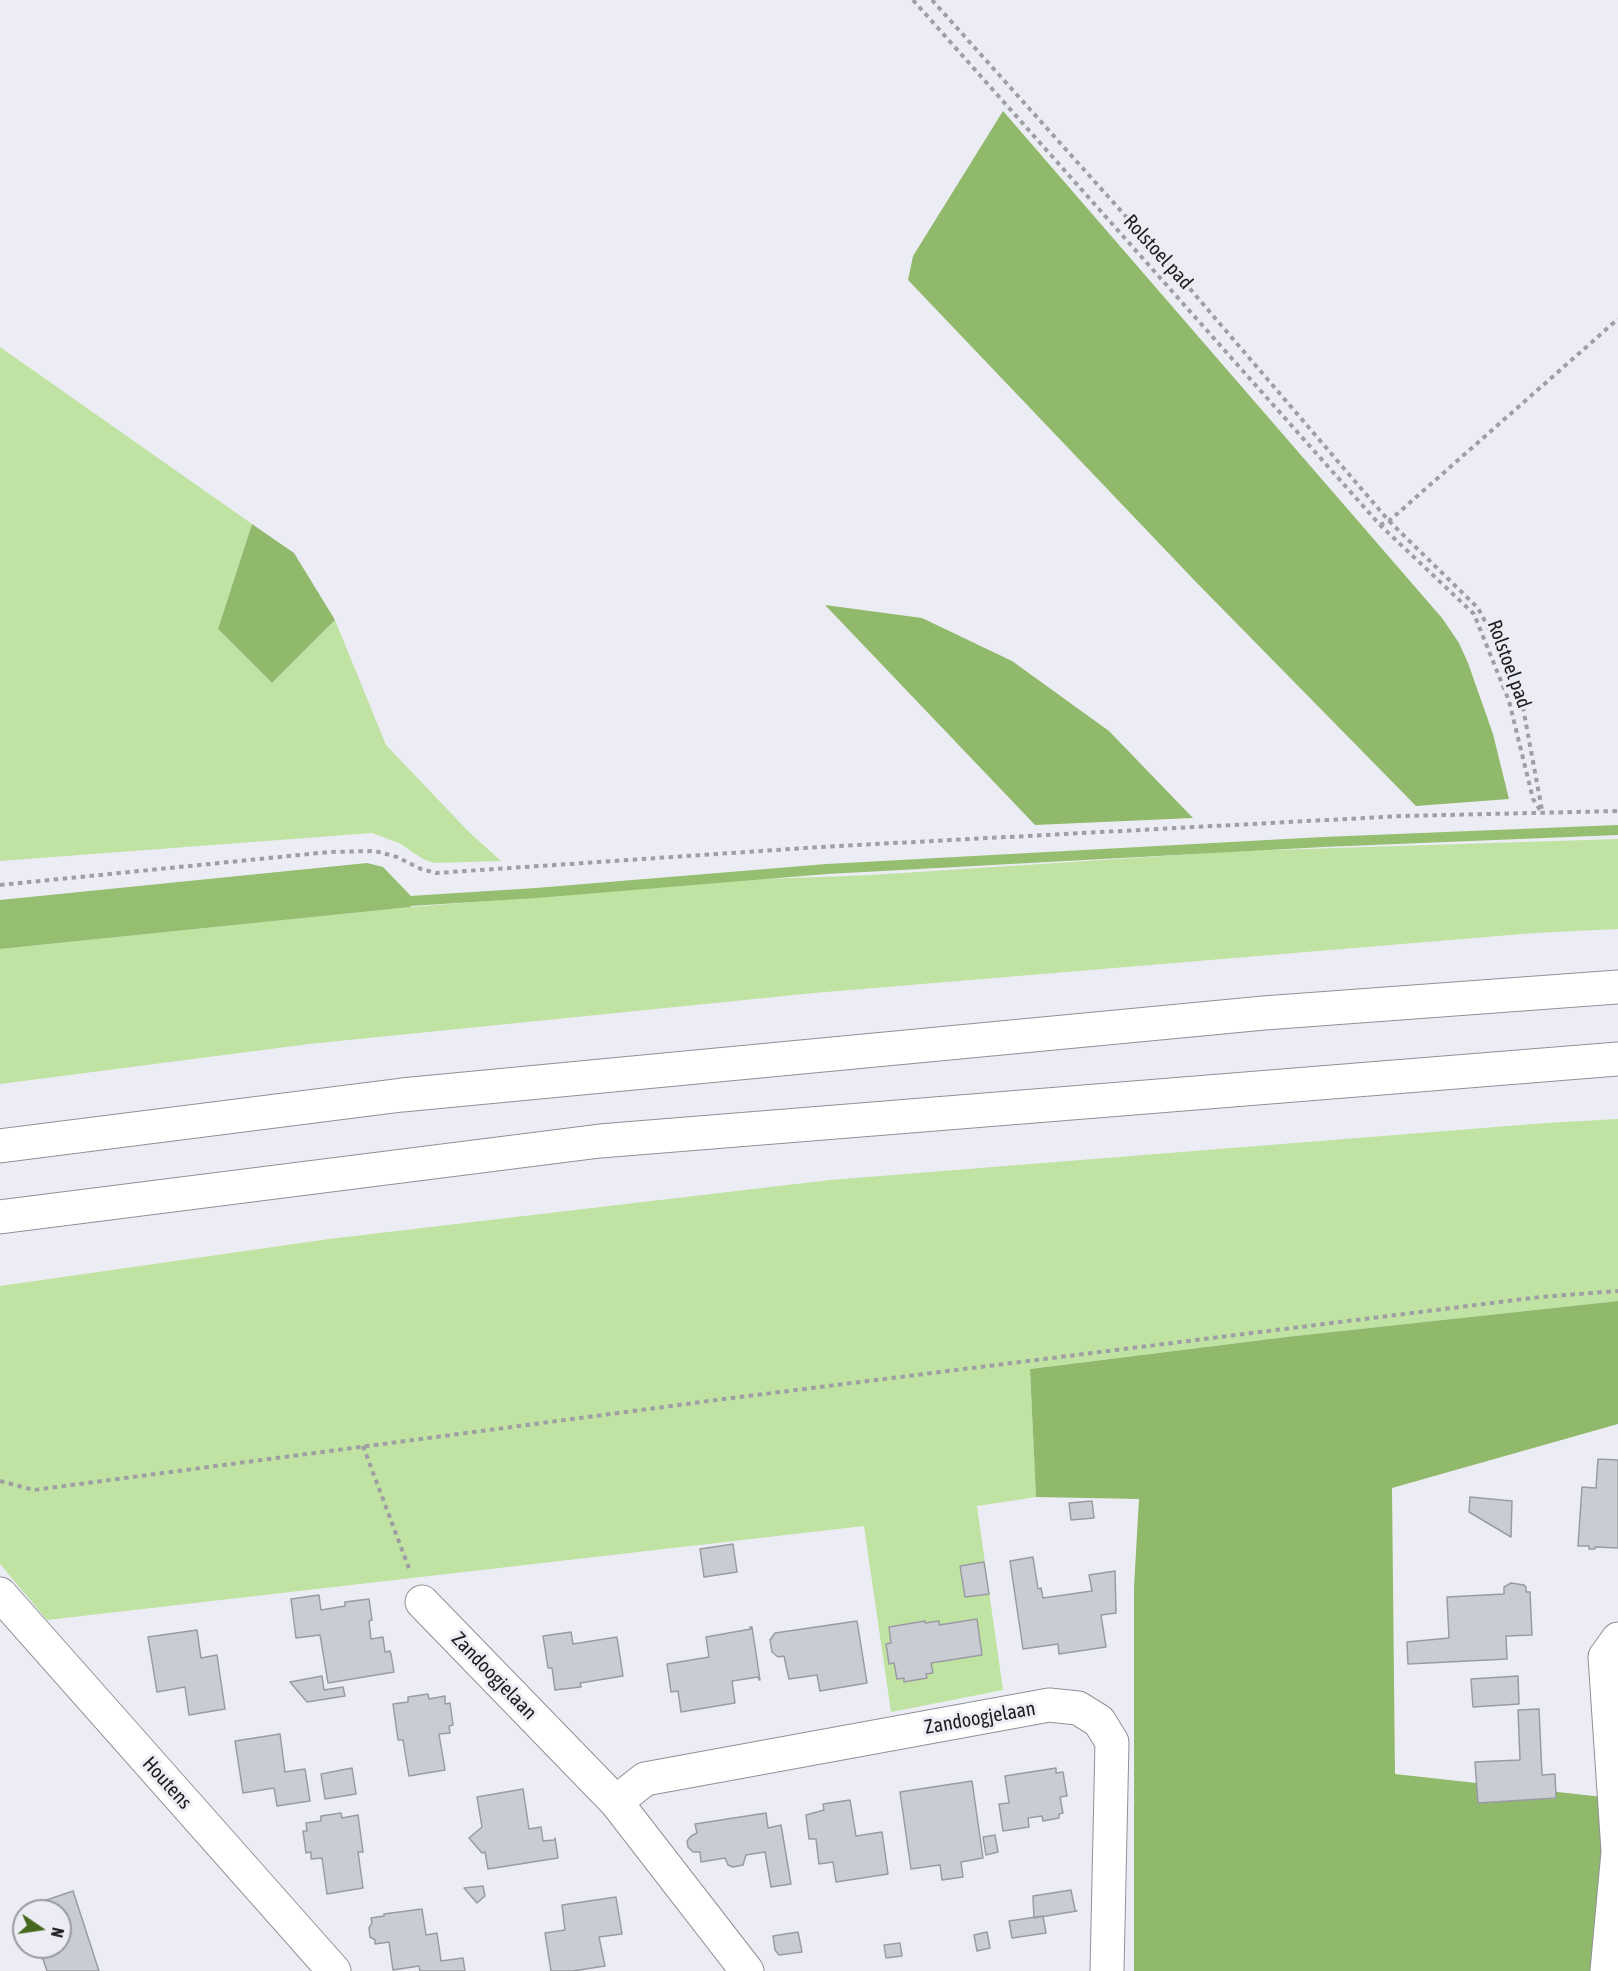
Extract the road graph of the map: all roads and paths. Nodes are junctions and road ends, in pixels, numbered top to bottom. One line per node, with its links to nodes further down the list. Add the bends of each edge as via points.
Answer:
1 (913, 0): 5 (path, Rolstoel pad)
2 (932, 0): 4 (path, via 1173,268)
3 (1618, 319): 4 (path)
4 (1389, 521): 5 (path); 7 (path, via 1478,608 1519,686)
5 (1380, 525): 7 (path, Rolstoel pad, via 1474,614 1509,701 1533,799)
6 (1618, 811): 7 (path)
7 (1543, 814): 8 (path, via 1402,816 436,873 375,851 329,852)
8 (0, 885)
9 (1618, 987): 11 (main road, via 1264,1013 402,1095)
10 (1618, 1059): 12 (main road, via 600,1141)
11 (0, 1146)
12 (0, 1217)
13 (1618, 1291): 14 (path, via 1517,1300)
14 (363, 1446): 15 (path, via 34,1490); 17 (path)
15 (0, 1481)
16 (0, 1594): 21 (main road, Houtens)
17 (422, 1602): 19 (main road, Zandoogjelaan)
18 (1618, 1639): 20 (main road, via 1605,1657)
19 (616, 1802): 22 (main road, Zandoogjelaan); 23 (main road, Zandoogjelaan, via 645,1779 1049,1705 1078,1708 1099,1721 1112,1742)
20 (1618, 1852): 24 (main road)
21 (334, 1971)
22 (747, 1971)
23 (1107, 1971)
24 (1607, 1971)

